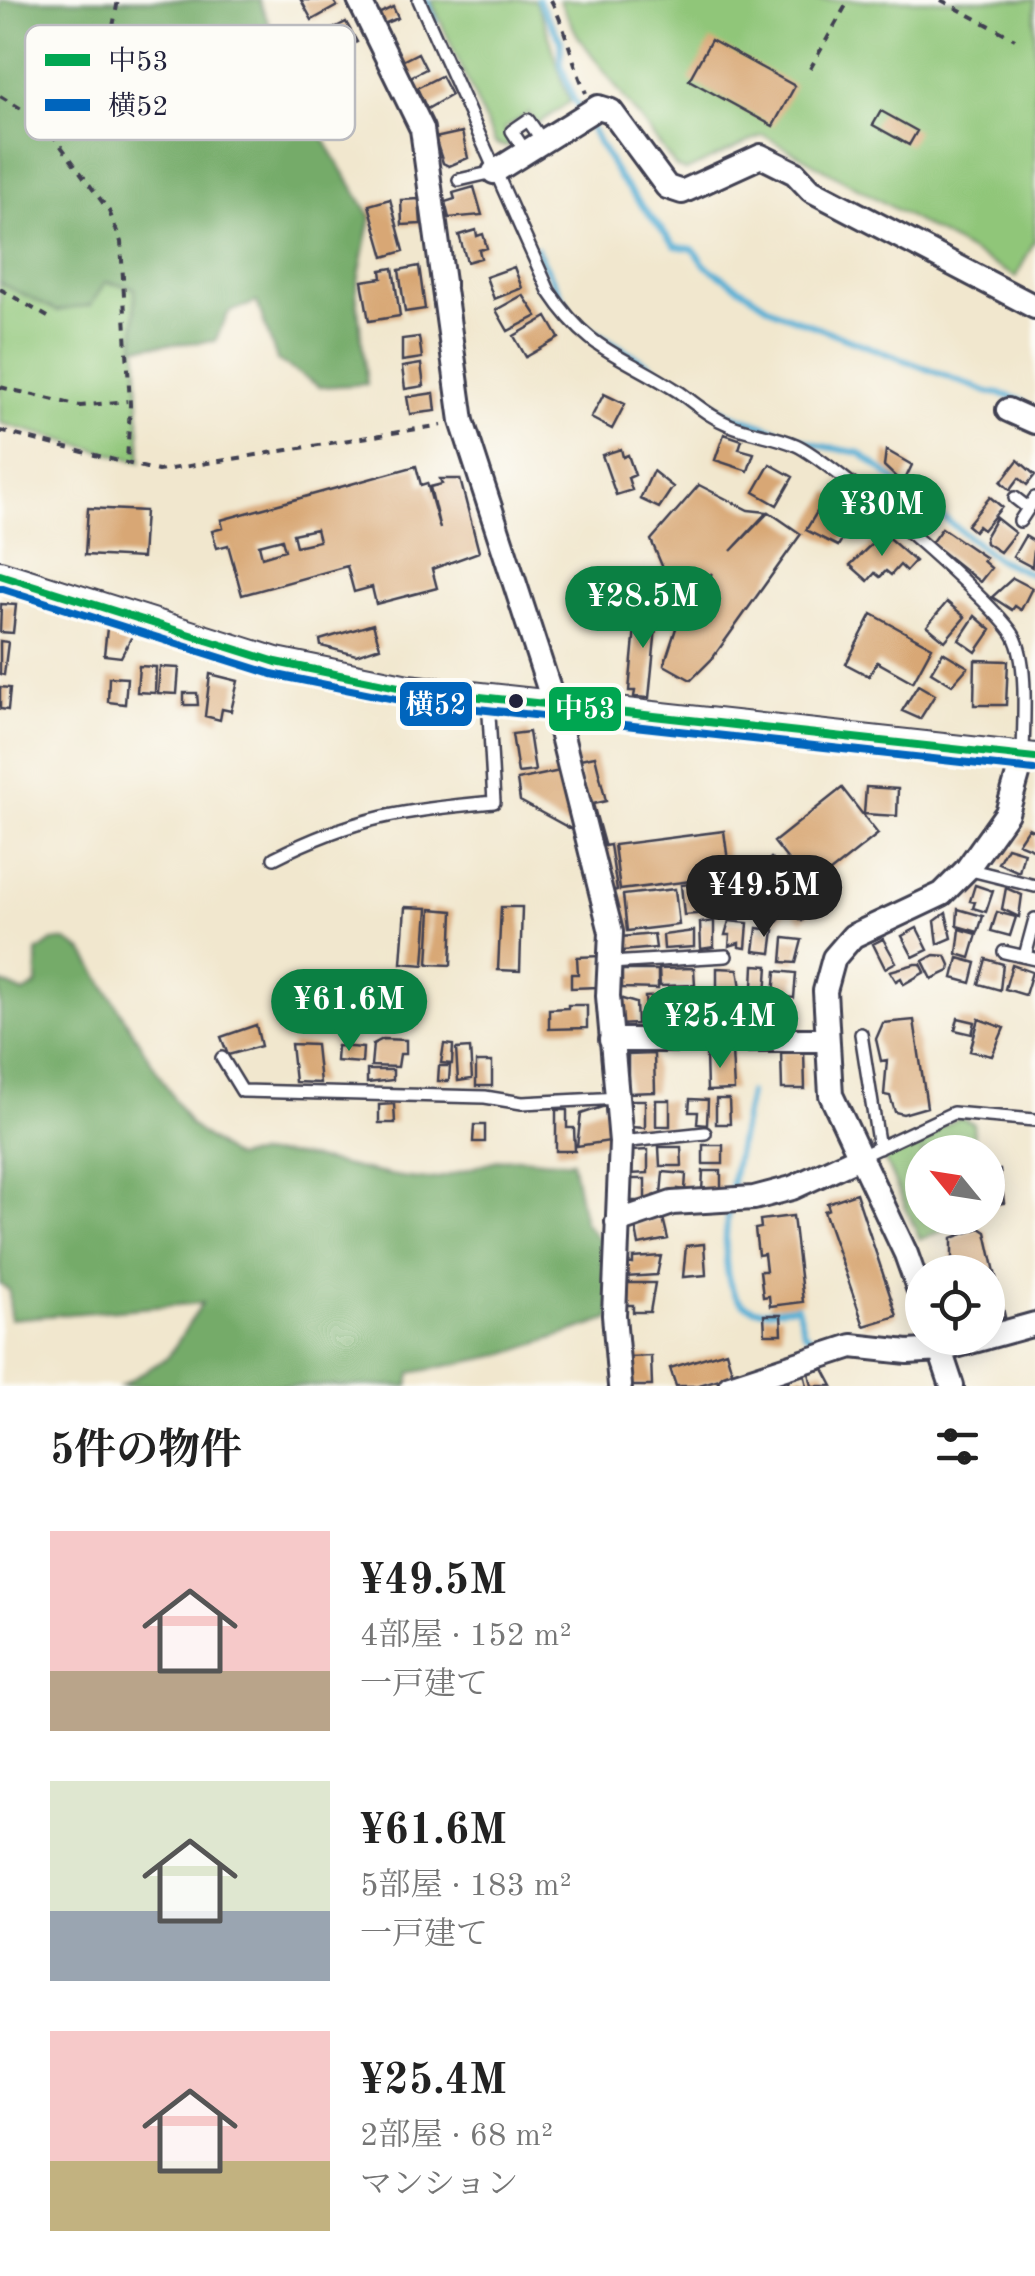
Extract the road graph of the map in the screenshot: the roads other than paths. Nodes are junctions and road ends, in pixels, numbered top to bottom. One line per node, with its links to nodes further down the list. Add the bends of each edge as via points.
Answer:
1 (359, 0): 13 (street, via 422,129 436,187 462,422)
2 (419, 0): 3 (lane)
3 (494, 172): 4 (lane); 5 (street, via 594,110 611,111 667,187 682,192 761,156 795,173 811,190); 14 (lane, via 548,291 571,325 706,414 798,446 829,464 982,600 1014,636)
4 (459, 180)
5 (1035, 308)
6 (1008, 410): 7 (street)
7 (1035, 422)
8 (1015, 498): 9 (lane)
9 (1032, 503): 10 (lane)
10 (1020, 521)
11 (0, 575): 12 (street, via 276,662)
12 (488, 697): 13 (street); 15 (lane, via 494,802 398,812 336,827)
13 (554, 704): 14 (street); 22 (street, via 611,932)
14 (1029, 758): 16 (street, via 1007,813)
15 (274, 858)
16 (967, 870): 17 (lane); 25 (street, via 942,894 854,936 834,958)
17 (1035, 886)
18 (1035, 919): 21 (lane)
19 (1004, 952): 21 (lane)
20 (726, 956): 22 (lane)
21 (1030, 958)
22 (610, 963): 24 (street)
23 (861, 1034): 31 (lane)
24 (611, 1040): 25 (street); 27 (street)
25 (824, 1040): 31 (street, via 831,1095)
26 (222, 1058): 27 (lane, via 242,1091 522,1102)
27 (620, 1098): 30 (street)
28 (1035, 1120): 31 (lane, via 954,1112)
29 (705, 1132): 30 (lane)
30 (621, 1142): 32 (street)
31 (870, 1152): 32 (street, via 792,1188 754,1198 672,1203); 33 (street)
32 (618, 1222): 38 (street, via 614,1314)
33 (906, 1255)
34 (1035, 1324): 35 (street)
35 (1005, 1332)
36 (905, 1352): 39 (street, via 852,1346)
37 (942, 1355): 40 (street)
38 (620, 1386)
39 (730, 1386)
40 (952, 1386)

